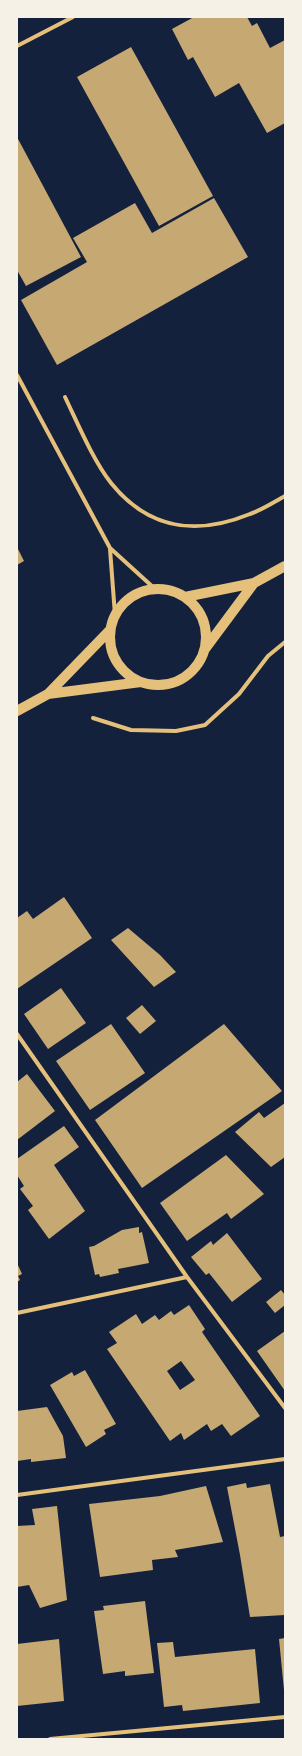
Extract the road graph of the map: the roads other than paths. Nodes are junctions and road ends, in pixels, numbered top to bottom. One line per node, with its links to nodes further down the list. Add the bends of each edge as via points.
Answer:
1 (73, 17): 2 (street)
2 (17, 46)
3 (17, 375): 6 (street)
4 (65, 397): 5 (street, via 88,444 111,482 131,505 155,519 189,528 221,523 250,514)
5 (285, 496)
6 (110, 548): 9 (street); 11 (street)
7 (285, 566): 8 (main road)
8 (254, 583): 10 (main road); 14 (main road)
9 (154, 588): 10 (main road, via 171,590); 11 (main road, via 138,592 125,601)
10 (185, 597): 14 (main road, via 196,607 204,620)
11 (115, 614): 12 (main road)
12 (110, 630): 15 (main road, via 111,647 116,662 127,674); 16 (main road)
13 (285, 642): 18 (street, via 268,656 239,694 205,724 176,731 131,730)
14 (205, 649): 15 (main road, via 198,664 187,676 173,683 157,685)
15 (141, 682): 16 (main road)
16 (48, 694): 17 (main road)
17 (17, 710)
18 (93, 718)
19 (17, 1034): 20 (street)
20 (187, 1277): 21 (street); 22 (street)
21 (17, 1313)
22 (285, 1408)
23 (285, 1459): 24 (street)
24 (17, 1495)
25 (285, 1717): 26 (street)
26 (50, 1739)

